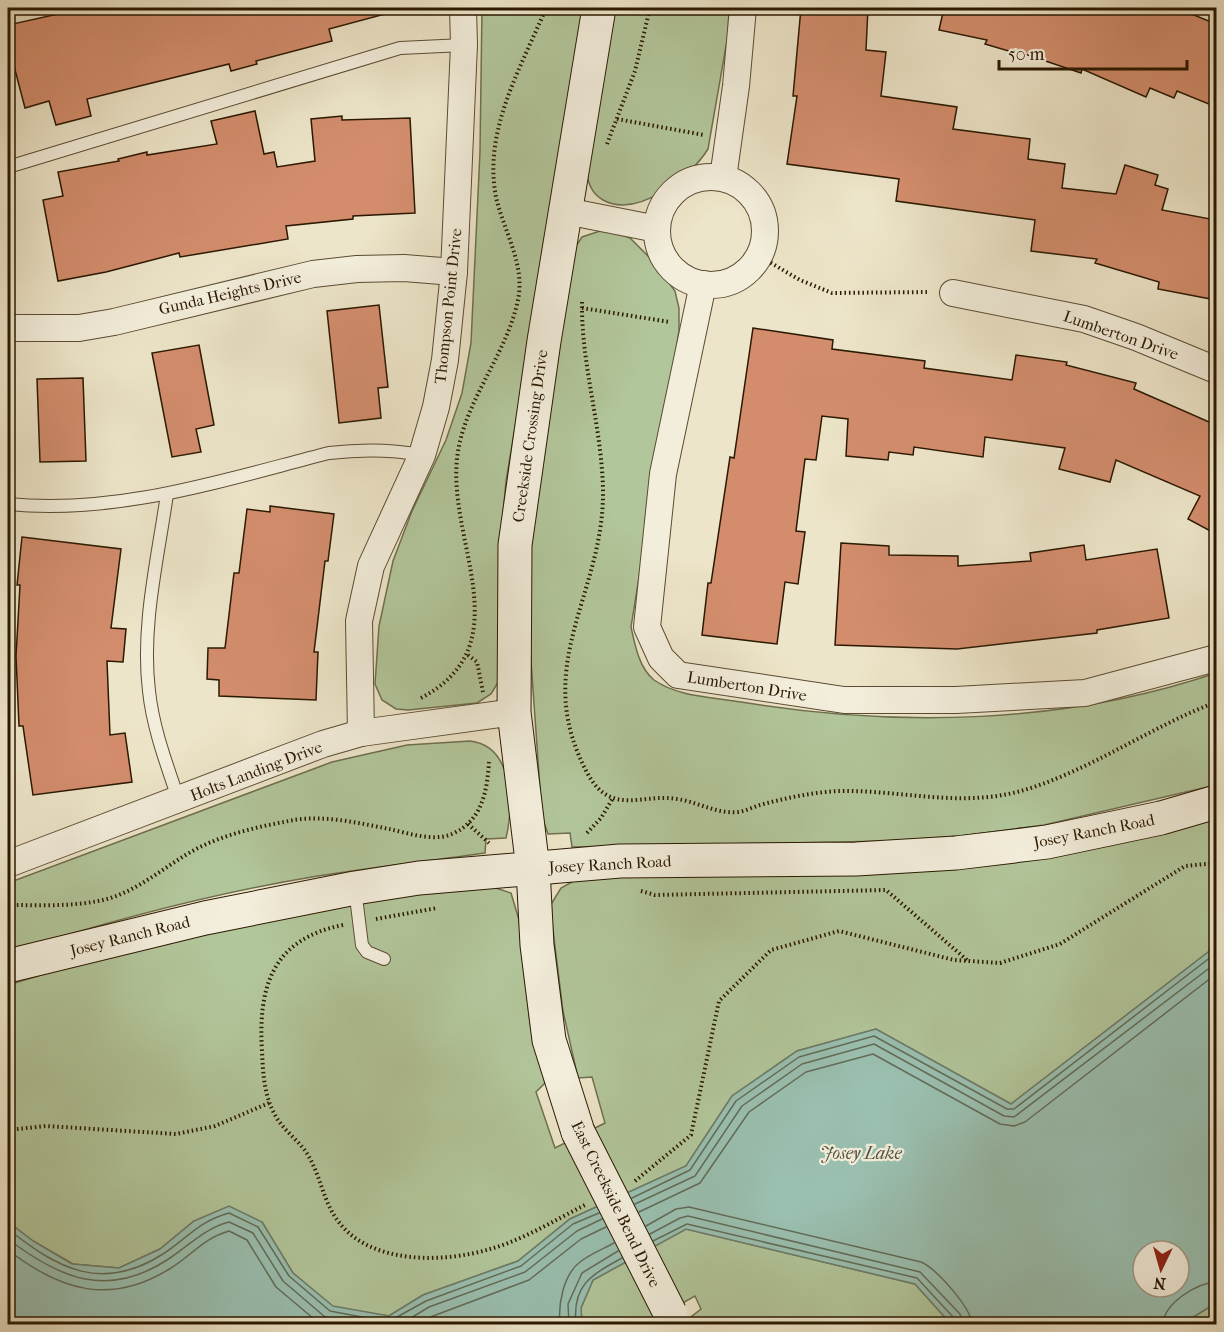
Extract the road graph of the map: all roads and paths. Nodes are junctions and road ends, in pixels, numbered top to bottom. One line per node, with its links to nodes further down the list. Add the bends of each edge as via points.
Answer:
1 (463, 8): 6 (street, Thompson Point Drive)
2 (546, 8): 26 (path, via 505,105 493,158 497,200 519,285 514,315 462,435 457,456 455,483 470,560 474,610)
3 (599, 8): 12 (street, Creekside Crossing Drive)
4 (650, 8): 7 (path, via 636,71)
5 (743, 8): 8 (street)
6 (464, 45): 10 (lane, via 400,48); 15 (street, Thompson Point Drive)
7 (617, 119): 8 (path); 9 (path)
8 (729, 140): 11 (street)
9 (607, 145)
10 (8, 166)
11 (723, 178): 13 (street, via 704,177 686,183 661,210); 14 (street, via 754,197 763,213 766,231)
12 (566, 211): 13 (street); 30 (street, Creekside Crossing Drive, via 515,545)
13 (657, 229): 16 (street, via 659,244 675,271)
14 (759, 256): 16 (street, via 739,277 722,284); 17 (path, via 832,293)
15 (454, 272): 21 (street, Gunda Heights Drive, via 392,268 313,274 114,322 79,328); 23 (street, Thompson Point Drive, via 445,360)
16 (703, 284): 20 (street, Lumberton Drive)
17 (953, 293): 22 (street, Lumberton Drive, via 1084,319)
18 (582, 299): 19 (path)
19 (582, 308): 20 (path); 32 (path, via 603,493 600,528 566,660 566,709 572,736 589,775 597,788)
20 (694, 326): 27 (street, Lumberton Drive, via 663,474 648,627 661,658 678,675 844,700 956,700 1085,693)
21 (8, 328)
22 (1216, 370)
23 (422, 455): 24 (lane, via 390,449 329,453); 31 (street, Thompson Point Drive, via 371,566 359,621)
24 (167, 494): 25 (lane, via 88,507); 33 (lane, via 147,654 155,726)
25 (8, 504)
26 (468, 655): 28 (path, via 457,673 441,687); 30 (path, via 477,662)
27 (1216, 658)
28 (411, 701)
29 (1216, 702): 32 (path, via 1176,717 1052,780 1018,792 983,798 840,791 802,795 741,812 724,812 674,798 639,802)
30 (500, 714): 31 (street, Holts Landing Drive); 35 (path, via 489,758 485,799); 40 (street, Creekside Crossing Drive)
31 (361, 733): 33 (street, Holts Landing Drive)
32 (613, 798): 36 (path, via 594,827)
33 (179, 801): 39 (street, Holts Landing Drive)
34 (1216, 802): 40 (street, Josey Ranch Road, via 1047,842 956,853 856,860 621,861)
35 (468, 824): 37 (path); 43 (path, via 440,837 347,821 303,819 273,824 200,847 131,889 104,900 66,905)
36 (582, 836)
37 (489, 844)
38 (1216, 863): 47 (path, via 1185,866 1060,944 1000,963)
39 (8, 864)
40 (533, 869): 41 (street, Josey Ranch Road, via 419,878); 53 (street, East Creekside Bend Drive, bridge, via 537,945 549,1040 578,1131)
41 (355, 888): 45 (lane); 48 (street, Josey Ranch Road, via 205,918)
42 (636, 890): 47 (path, via 655,895 886,890)
43 (8, 905)
44 (443, 906): 45 (path)
45 (359, 922): 46 (lane, via 362,945 367,952); 49 (path, via 329,928 295,944 282,958 265,990 261,1012 264,1083)
46 (384, 959)
47 (968, 960): 51 (path, via 954,960 839,931 771,950 719,1001 691,1135)
48 (8, 966)
49 (269, 1103): 50 (path, via 186,1133 46,1126); 52 (path, via 283,1127 306,1152 339,1223 356,1239 379,1251 409,1257 489,1250)
50 (9, 1130)
51 (631, 1183)
52 (590, 1203)
53 (673, 1319)

